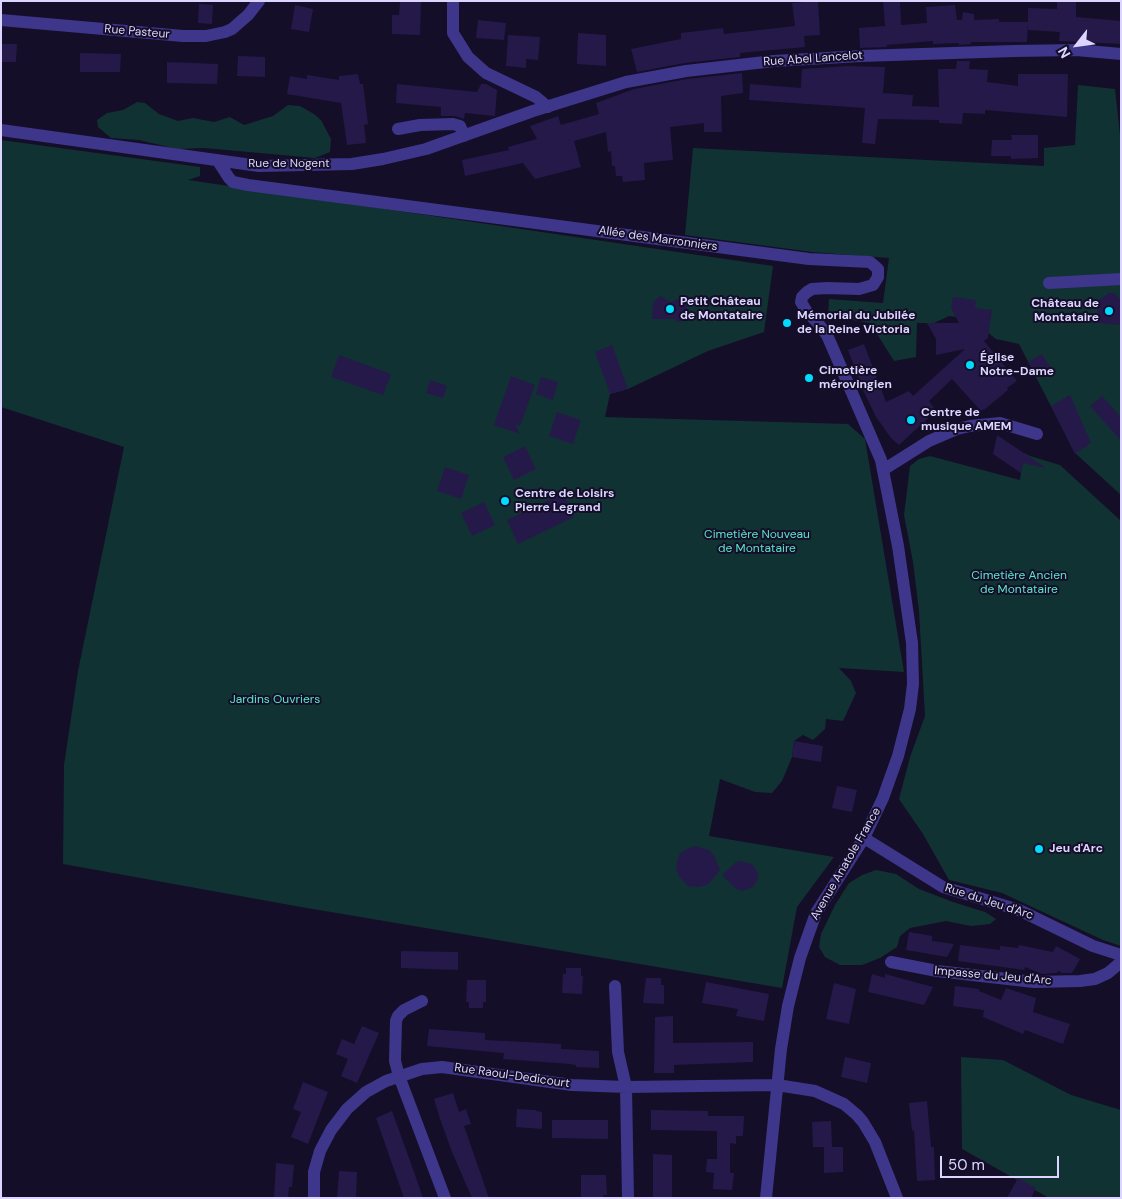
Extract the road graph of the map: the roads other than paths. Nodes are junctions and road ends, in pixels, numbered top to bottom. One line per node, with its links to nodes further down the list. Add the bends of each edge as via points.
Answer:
1 (259, 1): 3 (street, Rue Pasteur, via 232,28 206,36)
2 (453, 1): 5 (street, via 452,28 468,58 486,73 536,97)
3 (1, 20)
4 (1121, 54): 5 (street, Rue Abel Lancelot, via 1076,50 1014,51 774,61 644,77)
5 (548, 107): 6 (street, Rue Abel Lancelot)
6 (512, 119): 9 (street, Rue de Nogent)
7 (398, 129): 9 (street, via 453,124 460,126)
8 (1, 130): 10 (street, Rue de Nogent)
9 (464, 136): 10 (street, Rue de Nogent, via 410,153 352,164 259,166)
10 (218, 162): 13 (street, Allée des Marronniers, via 233,182 248,185 809,260 870,262 879,272 873,286 812,289 801,302 827,335)
11 (1121, 279): 12 (street)
12 (1049, 283)
13 (863, 416): 15 (street, Avenue Anatole France)
14 (1037, 434): 15 (street, via 1000,423 957,429 929,441)
15 (883, 470): 16 (street, Avenue Anatole France, via 911,629 913,684 908,722 893,772)
16 (864, 838): 17 (street, Rue du Jeu d'Arc, via 944,887 1019,910 1093,946); 23 (street, Avenue Anatole France, via 816,913 804,944 788,1006)
17 (1121, 955)
18 (890, 962): 19 (street, Impasse du Jeu d'Arc, via 937,972 1034,982 1095,979)
19 (1121, 962)
20 (615, 986): 24 (street, via 618,1052)
21 (422, 1001): 22 (street, via 404,1010 396,1021 395,1061)
22 (399, 1076): 24 (street, Rue Raoul-Dedicourt, via 433,1067 452,1067 548,1083); 25 (street, Rue Raoul-Dedicourt, via 361,1096 331,1130 317,1161); 26 (street)
23 (777, 1085): 24 (street, Rue Raoul-Dedicourt); 28 (street, Avenue Anatole France); 29 (street, Rue Raoul-Dedicourt, via 826,1095 857,1115 872,1136)
24 (626, 1087): 27 (street)
25 (314, 1198)
26 (446, 1198)
27 (628, 1198)
28 (766, 1198)
29 (898, 1198)

